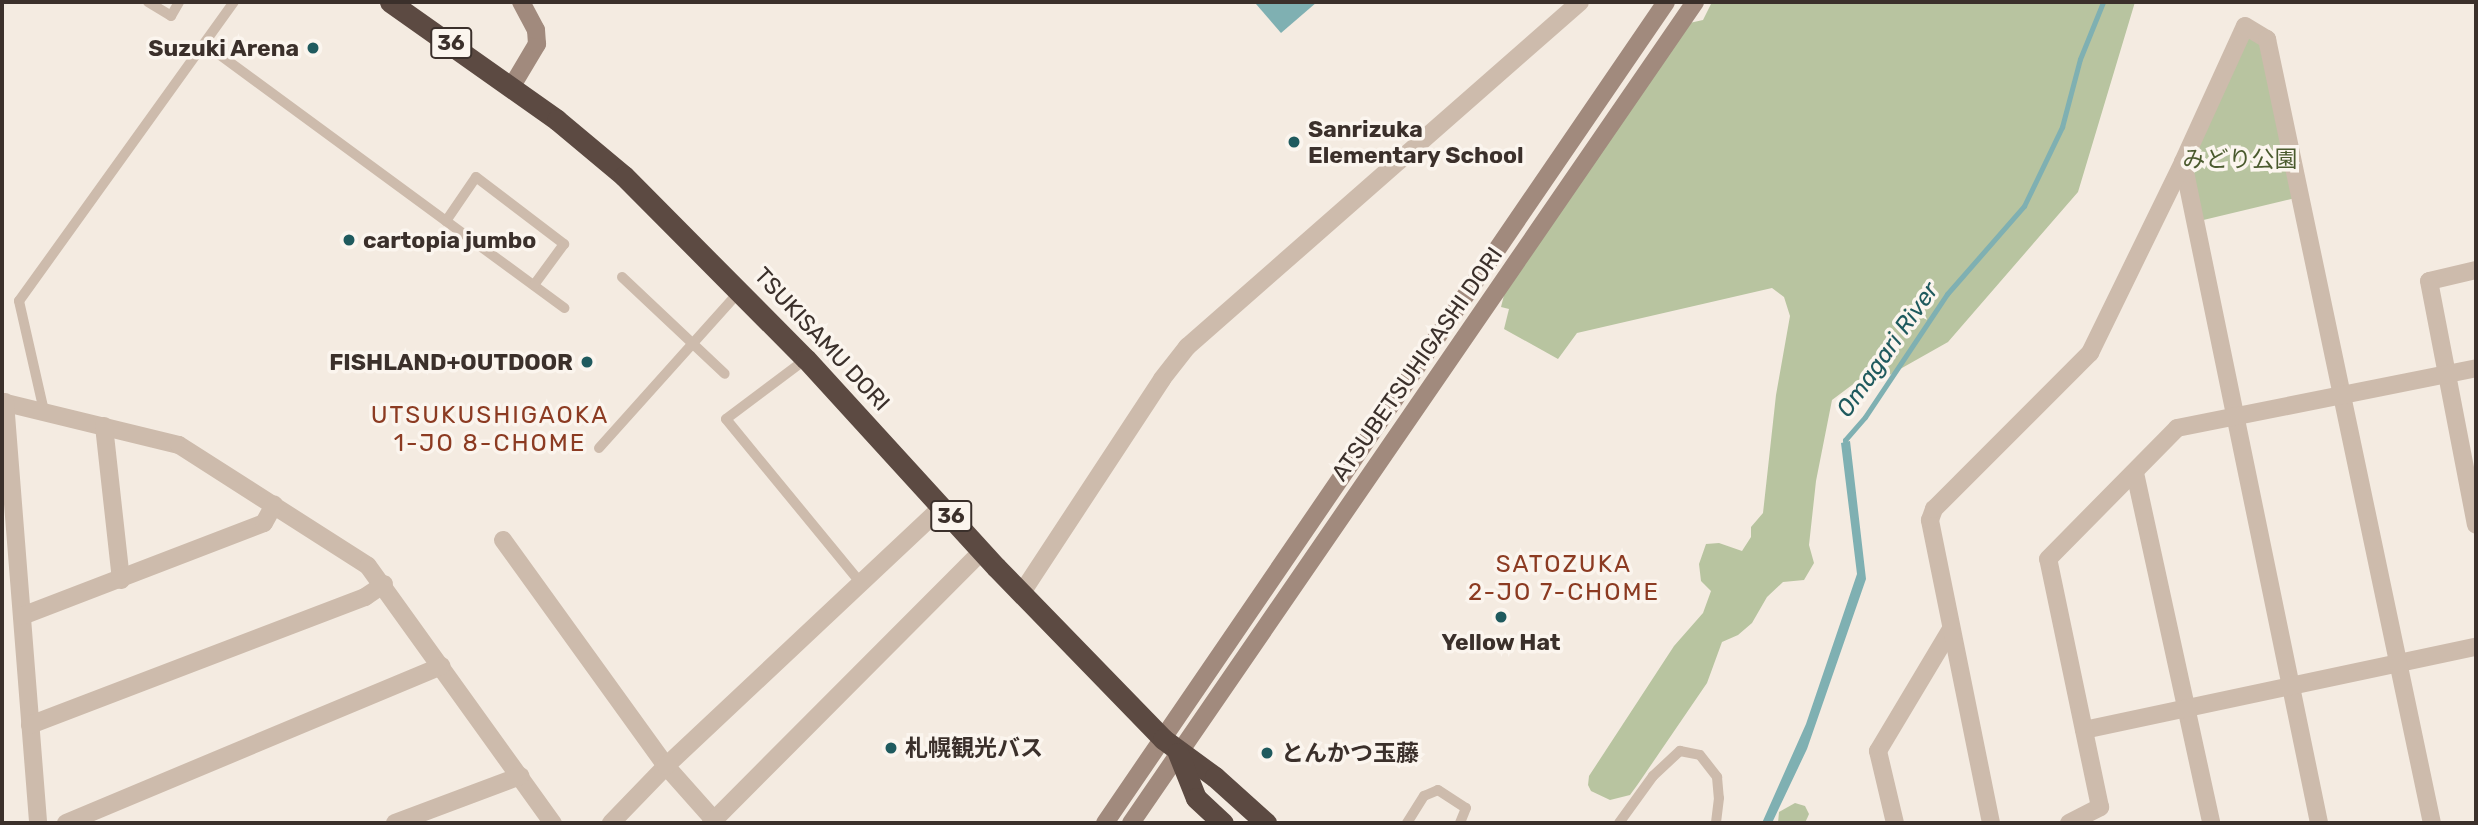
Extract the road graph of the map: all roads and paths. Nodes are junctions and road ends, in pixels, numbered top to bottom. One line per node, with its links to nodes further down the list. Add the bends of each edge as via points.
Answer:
1 (148, 2): 2 (lane, via 171,16)
2 (180, 2)
3 (234, 2): 9 (lane)
4 (390, 2): 10 (highway, TSUKISAMU DORI / 36)
5 (521, 2): 10 (street, via 536,30 537,44)
6 (1580, 2): 39 (street, via 1187,347)
7 (1663, 3): 8 (street); 49 (street, ATSUBETSUHIGASHI DORI)
8 (1691, 9): 49 (street, ATSUBETSUHIGASHI DORI)
9 (205, 44): 12 (lane); 25 (lane, via 19,301)
10 (512, 86): 16 (highway, TSUKISAMU DORI / 36, via 624,176)
11 (2183, 162): 23 (street, via 2245,26 2267,39); 26 (street); 41 (street, via 2090,353 1934,509 1930,520)
12 (446, 221): 15 (lane); 15 (lane, via 476,177 564,244)
13 (2476, 270): 21 (street, via 2430,281)
14 (622, 277): 18 (lane)
15 (534, 285): 17 (lane)
16 (740, 291): 18 (lane); 19 (highway, TSUKISAMU DORI / 36)
17 (565, 308)
18 (694, 343): 22 (lane); 28 (lane)
19 (806, 359): 31 (highway, TSUKISAMU DORI / 36); 37 (lane, via 726,419)
20 (2476, 368): 21 (street)
21 (2446, 373): 23 (street); 32 (street)
22 (726, 374)
23 (2342, 395): 26 (street); 43 (street)
24 (4, 402): 25 (street); 35 (street)
25 (44, 411): 27 (street)
26 (2233, 415): 29 (street, via 2177,428); 45 (street)
27 (104, 426): 30 (street, via 179,445); 36 (street)
28 (599, 449)
29 (2135, 473): 46 (street); 48 (street, via 2048,559)
30 (274, 505): 36 (street, via 264,523); 38 (street, via 352,554)
31 (942, 507): 34 (highway, TSUKISAMU DORI / 36); 37 (street)
32 (2476, 524)
33 (503, 540): 50 (street)
34 (982, 551): 39 (highway, TSUKISAMU DORI / 36); 55 (street)
35 (10, 576): 40 (street)
36 (121, 580): 40 (street)
37 (860, 582): 50 (street)
38 (384, 584): 44 (street); 47 (street, via 365,597)
39 (1021, 594): 49 (highway, TSUKISAMU DORI / 36)
40 (22, 616): 47 (street)
41 (1951, 629): 68 (street, via 1878,751); 69 (street)
42 (2476, 647): 43 (street)
43 (2397, 662): 45 (street); 73 (street)
44 (442, 666): 51 (street); 57 (street)
45 (2292, 686): 46 (street); 72 (street)
46 (2188, 710): 48 (street); 71 (street)
47 (30, 724): 56 (street)
48 (2084, 730): 52 (street)
49 (1171, 746): 60 (street); 61 (street); 62 (highway, TSUKISAMU DORI / 36, via 1196,798); 63 (highway, TSUKISAMU DORI / 36, via 1215,777)
50 (666, 766): 55 (street); 59 (street)
51 (520, 776): 53 (street); 54 (street)
52 (2101, 815): 70 (street)
53 (416, 819): 58 (street)
54 (546, 820)
55 (713, 822)
56 (38, 823)
57 (66, 823)
58 (395, 823)
59 (611, 823)
60 (1105, 823)
61 (1131, 823)
62 (1223, 823)
63 (1266, 823)
64 (1407, 823): 65 (lane, via 1424,796 1438,790 1466,808)
65 (1460, 823)
66 (1619, 823): 67 (lane, via 1653,776 1680,751 1700,755 1717,777)
67 (1716, 823)
68 (1895, 823)
69 (1991, 823)
70 (2069, 823)
71 (2211, 823)
72 (2319, 823)
73 (2432, 823)

